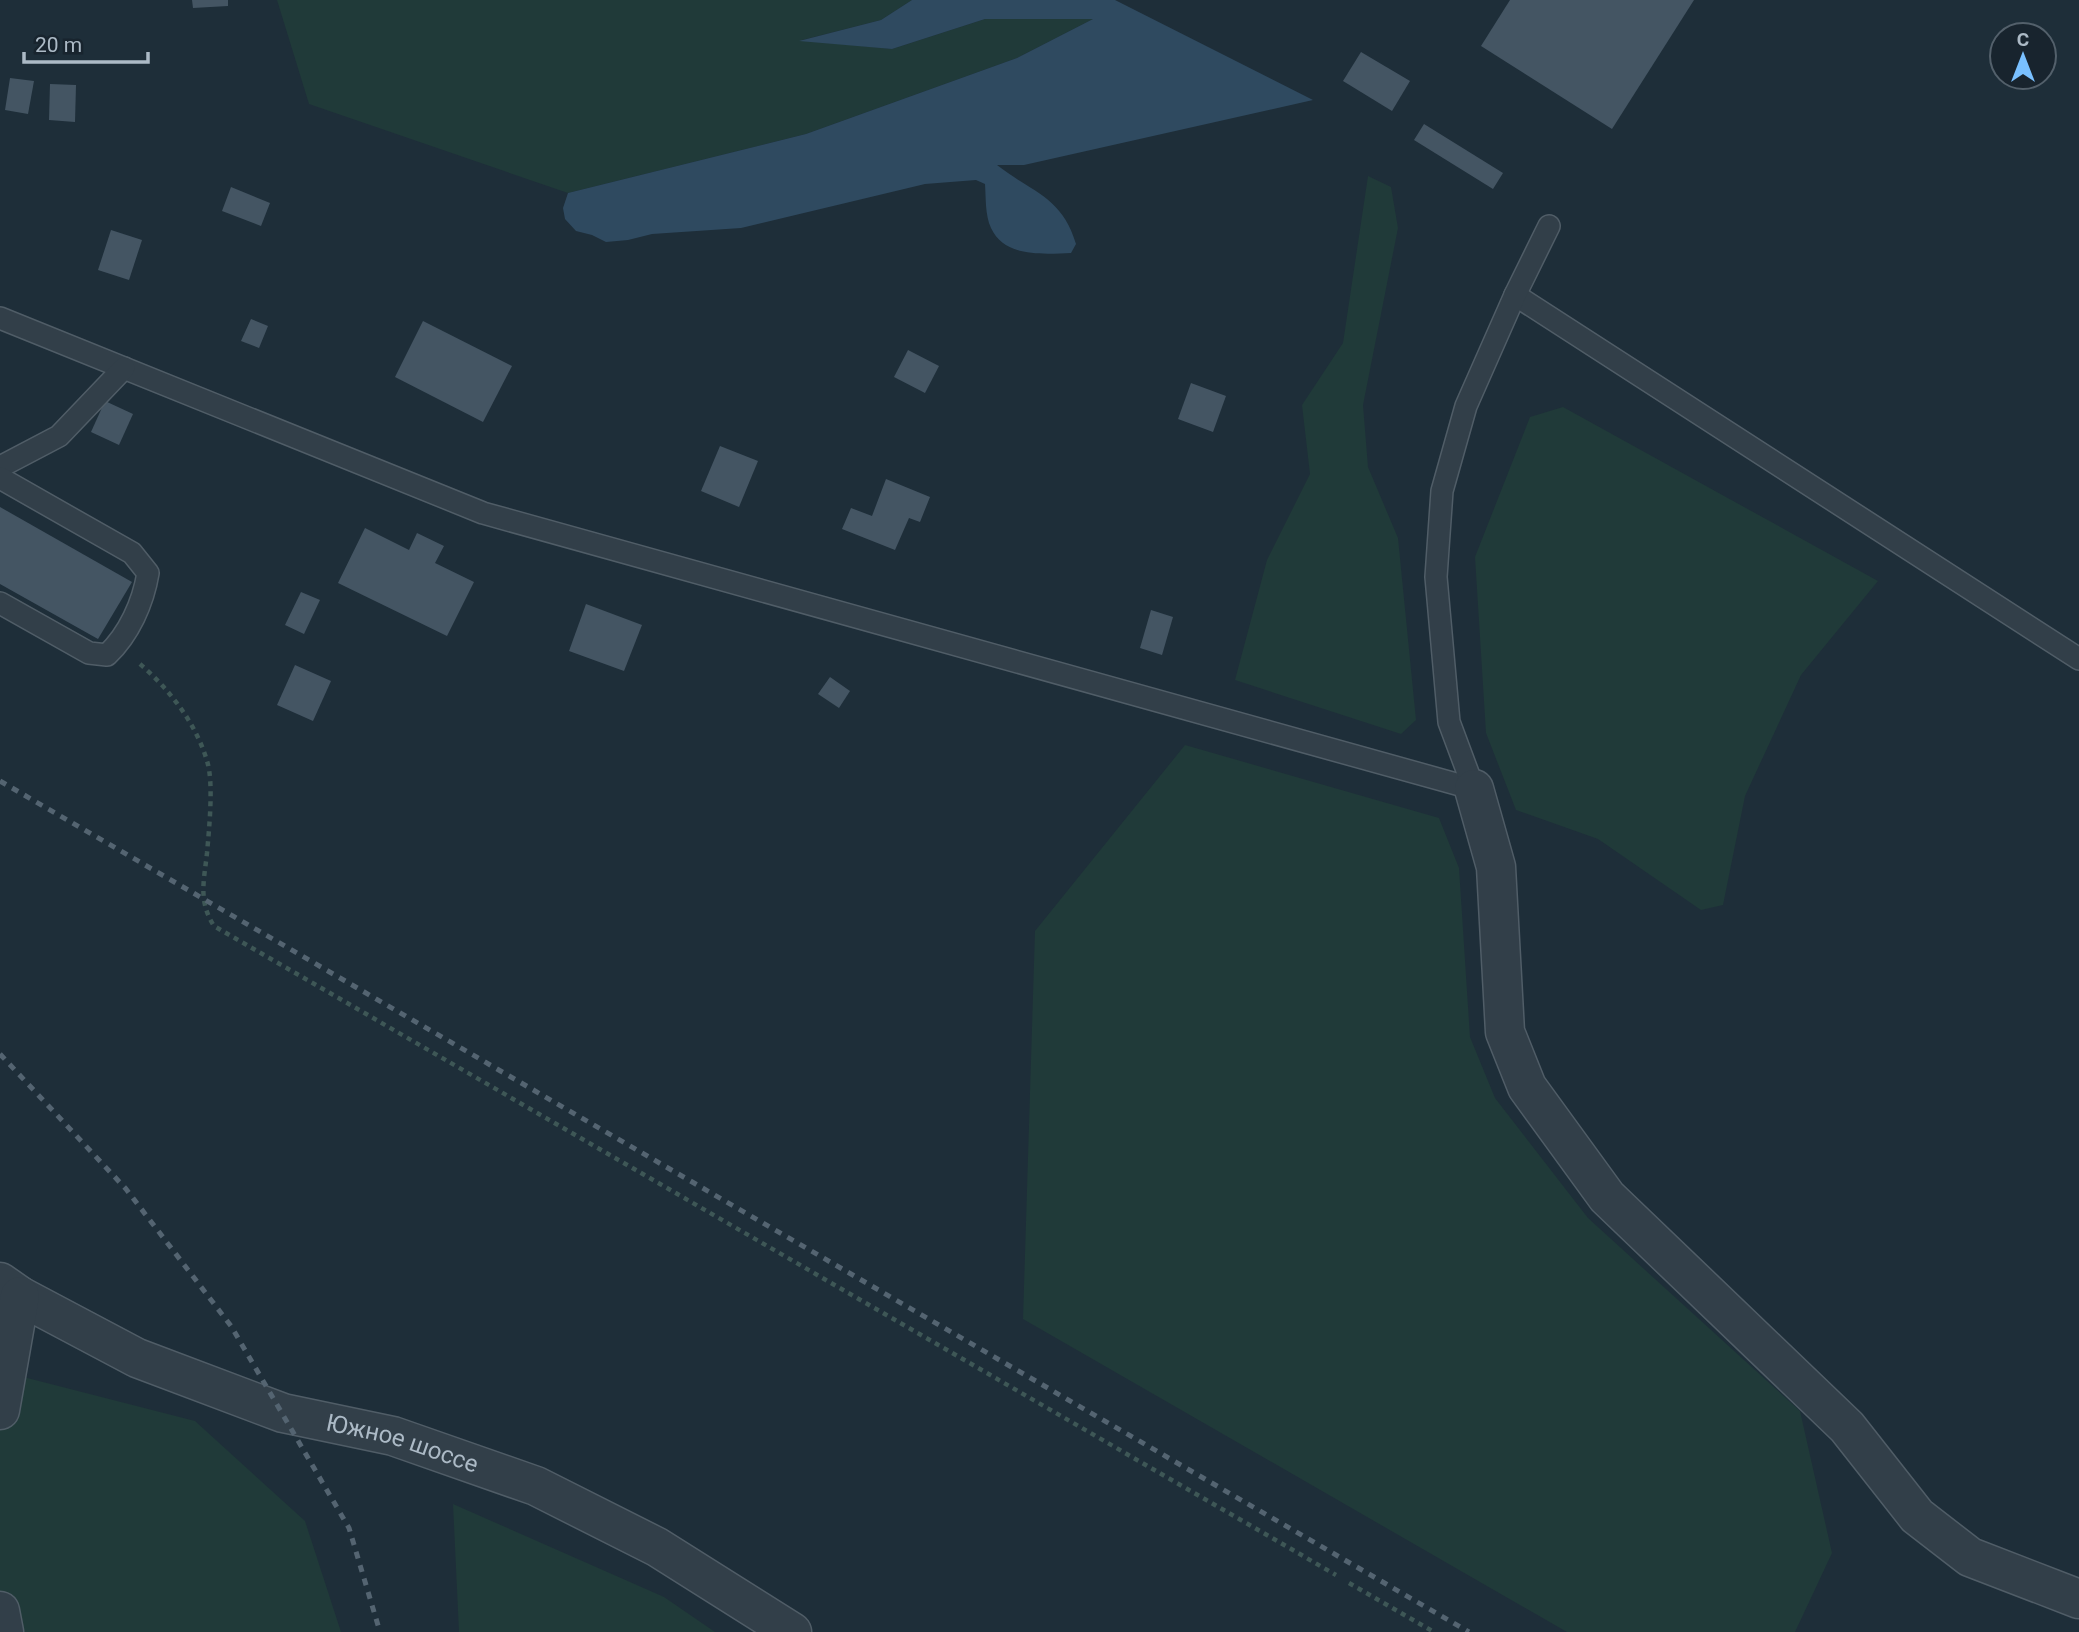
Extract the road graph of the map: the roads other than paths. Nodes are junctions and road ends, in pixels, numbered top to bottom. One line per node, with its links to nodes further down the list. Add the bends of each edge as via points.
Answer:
1 (1549, 226): 2 (lane)
2 (1515, 295): 8 (lane); 9 (lane, via 1466,406 1442,491 1436,577 1449,722)
3 (0, 318): 4 (lane)
4 (124, 368): 5 (lane, via 59,436); 9 (lane, via 482,513)
5 (0, 467)
6 (0, 478): 7 (lane, via 132,553 148,573 144,598 107,655 89,653)
7 (0, 603)
8 (2079, 659)
9 (1474, 789): 12 (street, via 1496,867 1505,1032 1527,1087 1607,1197 1847,1427 1917,1516 1970,1557)
10 (10, 1289): 11 (street); 15 (street, Южное шоссе, via 136,1358 283,1413 393,1436 536,1486 657,1547)
11 (0, 1410)
12 (2079, 1599)
13 (0, 1611): 14 (street)
14 (4, 1632)
15 (792, 1632)

